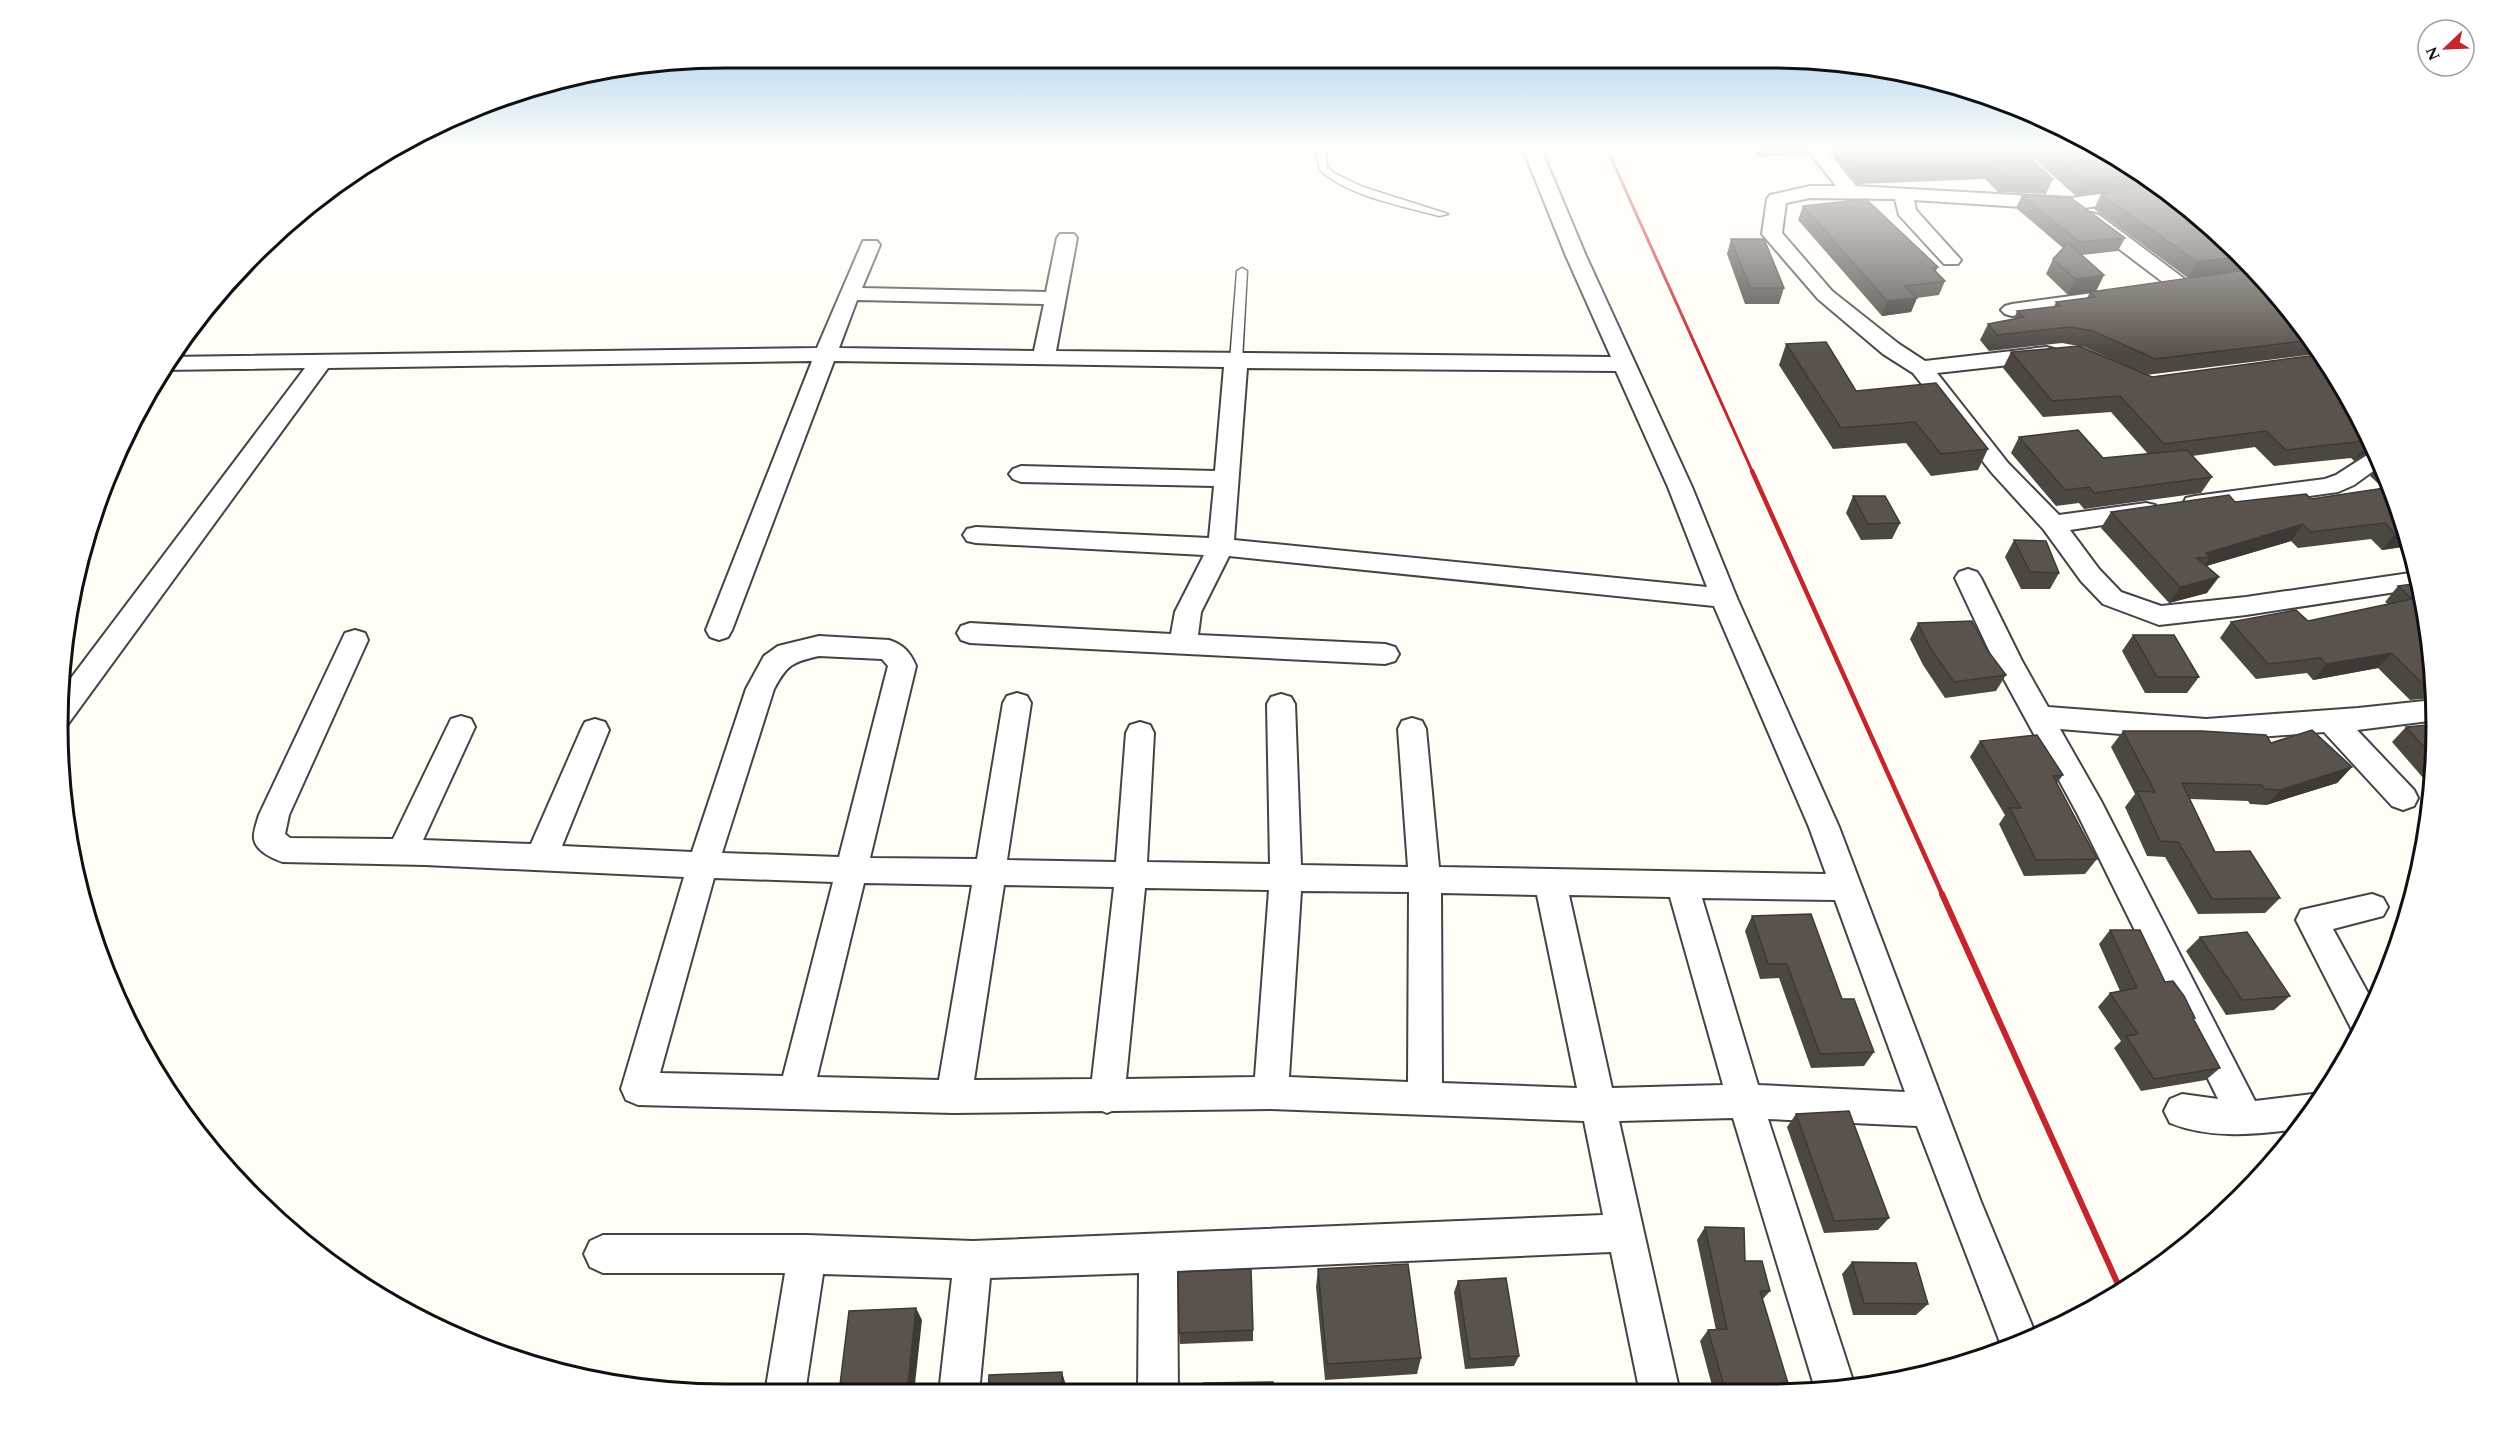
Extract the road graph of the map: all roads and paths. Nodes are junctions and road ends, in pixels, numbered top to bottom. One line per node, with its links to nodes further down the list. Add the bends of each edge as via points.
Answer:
1 (1560, 217): 22 (street)
2 (1774, 217): 23 (street, via 1772,234 1825,295 1891,349)
3 (1911, 217): 7 (street)
4 (2088, 217): 10 (street)
5 (1067, 238): 14 (street)
6 (870, 245): 12 (street)
7 (1952, 260)
8 (1242, 271): 19 (lane)
9 (2205, 284): 10 (street)
10 (2183, 287): 11 (street)
11 (2138, 293)
12 (849, 294): 14 (street); 17 (street)
13 (2115, 296): 15 (street)
14 (1055, 298): 18 (street)
15 (2012, 310)
16 (2069, 353): 23 (street)
17 (824, 354): 18 (street); 20 (street); 33 (street)
18 (1044, 356): 19 (street)
19 (1236, 361): 22 (street); 26 (street)
20 (321, 362): 21 (street); 38 (street)
21 (176, 364)
22 (1624, 364): 32 (street, via 1680,487)
23 (1921, 368): 27 (street, via 2000,468)
24 (2371, 462): 27 (street, via 2329,486)
25 (1021, 474): 26 (street)
26 (1227, 479): 29 (street)
27 (2053, 524): 31 (street, via 2112,598 2159,616)
28 (976, 535): 29 (street)
29 (1221, 547): 32 (street); 36 (street, via 1188,612)
30 (1968, 578): 42 (street)
31 (2410, 581)
32 (1724, 598): 59 (street)
33 (719, 630)
34 (969, 633): 36 (street)
35 (355, 640): 49 (street, via 274,815 269,838 283,850)
36 (1183, 644): 37 (street)
37 (1385, 654)
38 (69, 702)
39 (1017, 703): 53 (street)
40 (1281, 704): 55 (street)
41 (2426, 711): 43 (street)
42 (2039, 717): 43 (street, via 2206,730); 72 (street, via 2090,809)
43 (2331, 721): 48 (street)
44 (461, 727): 49 (street)
45 (1412, 729): 56 (street)
46 (595, 730): 50 (street)
47 (1140, 733): 54 (street)
48 (2403, 798)
49 (403, 850): 50 (street)
50 (541, 858): 51 (street)
51 (702, 867): 52 (street); 52 (street, via 760,688 774,663 788,653 819,646 889,650 902,666); 62 (street, via 638,1089)
52 (851, 870): 53 (street); 62 (street)
53 (989, 873): 54 (street); 64 (street)
54 (1131, 876): 55 (street); 65 (street)
55 (1286, 878): 56 (street); 63 (street)
56 (1425, 880): 57 (street); 66 (street)
57 (1550, 881): 58 (street); 68 (street)
58 (1683, 886): 59 (street); 67 (street)
59 (1847, 887): 69 (street)
60 (2373, 907): 61 (street, via 2313,920)
61 (2361, 1013)
62 (796, 1092): 64 (street)
63 (1271, 1094): 65 (street); 66 (street)
64 (954, 1097): 65 (street)
65 (1107, 1097)
66 (1425, 1099): 68 (street)
67 (1746, 1101): 68 (street); 69 (street); 79 (street)
68 (1597, 1105): 73 (street)
69 (1928, 1110): 78 (street)
70 (2182, 1112): 72 (street)
71 (2301, 1112): 72 (street)
72 (2246, 1119)
73 (1626, 1233): 76 (street); 83 (street)
74 (603, 1254): 75 (street)
75 (807, 1254): 77 (street); 80 (street)
76 (1158, 1254): 77 (street); 82 (street)
77 (973, 1260): 81 (street)
78 (2016, 1335)
79 (1833, 1380)
80 (785, 1384)
81 (960, 1384)
82 (1158, 1384)
83 (1658, 1384)

